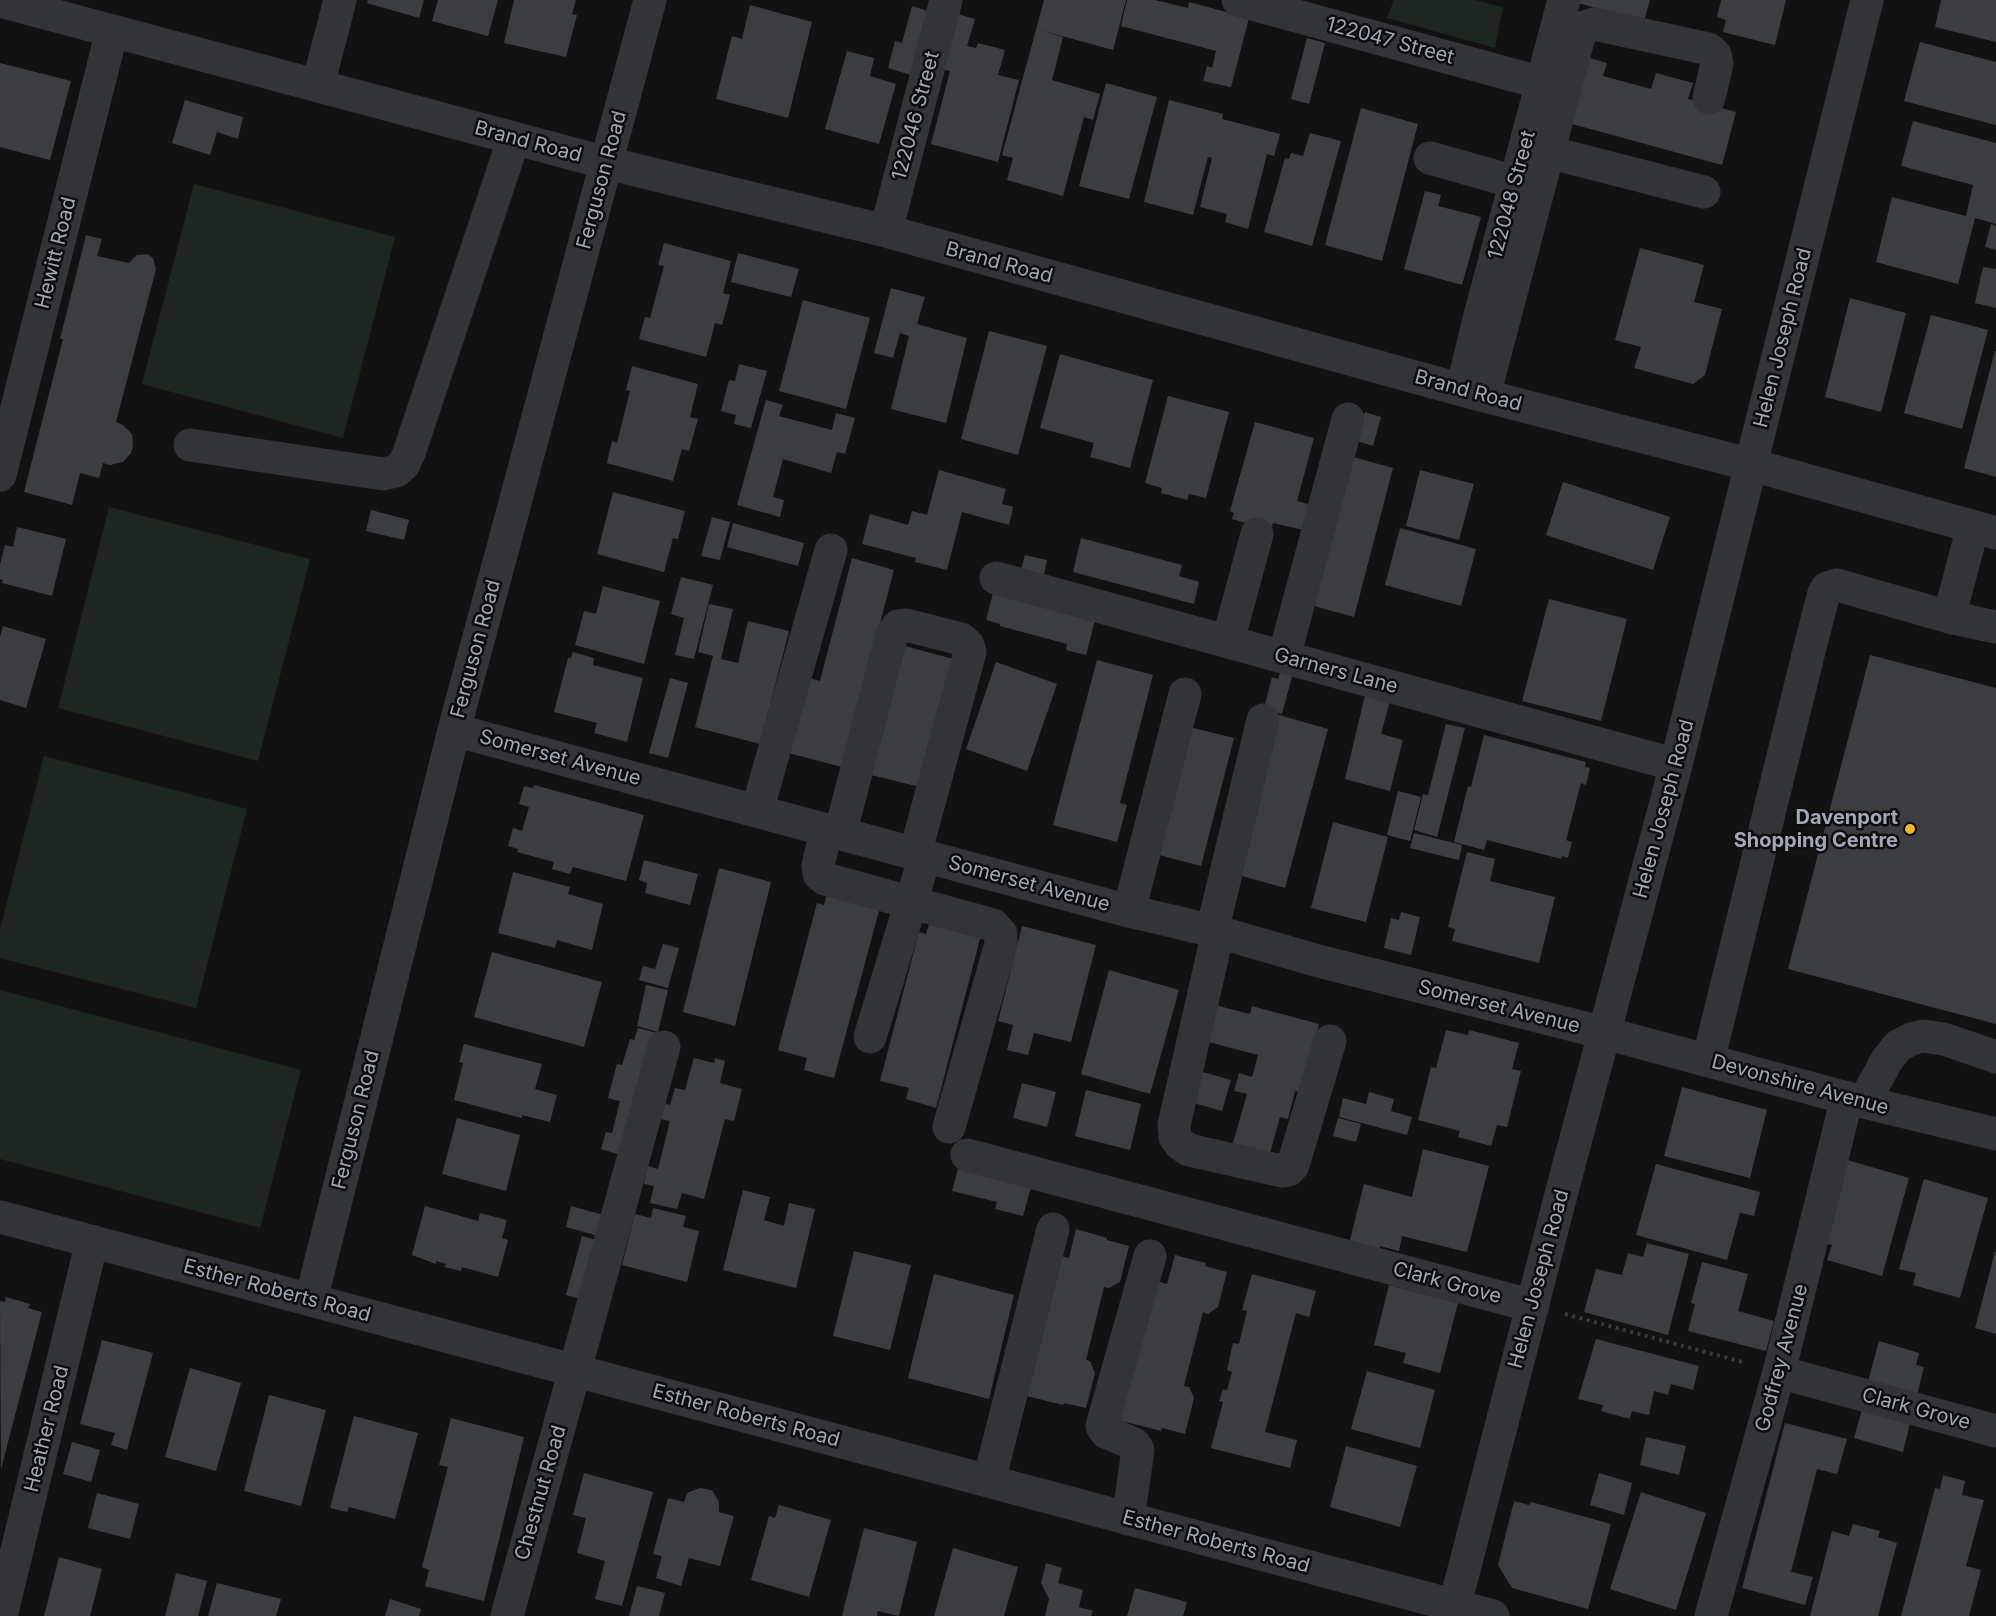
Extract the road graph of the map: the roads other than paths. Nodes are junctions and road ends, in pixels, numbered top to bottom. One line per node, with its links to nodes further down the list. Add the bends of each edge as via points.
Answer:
1 (340, 0): 10 (street)
2 (650, 0): 15 (street, Ferguson Road)
3 (946, 0): 18 (street, 122046 Street)
4 (1238, 0): 9 (street, 122047 Street)
5 (1564, 0): 9 (street, 122048 Street)
6 (1867, 0): 22 (street, Helen Joseph Road)
7 (7, 1): 8 (street, Brand Road)
8 (112, 31): 10 (street, Brand Road); 23 (street, Hewitt Road)
9 (1542, 83): 16 (street, 122048 Street)
10 (318, 85): 12 (street, Brand Road)
11 (1708, 98): 13 (street, via 1717,63 1708,49 1594,24 1585,27 1579,36)
12 (514, 138): 15 (street, Brand Road); 21 (street, via 404,464 383,474)
13 (1548, 152): 17 (street); 19 (street)
14 (1430, 158): 16 (street)
15 (607, 163): 18 (street, Brand Road); 34 (street, Ferguson Road)
16 (1515, 182): 19 (street, 122048 Street, via 1478,323)
17 (1704, 192)
18 (886, 231): 19 (street, Brand Road)
19 (1473, 392): 22 (street, Brand Road)
20 (1348, 419): 31 (street)
21 (190, 445)
22 (1752, 465): 24 (street, Brand Road); 35 (street, Helen Joseph Road)
23 (0, 476)
24 (1985, 530): 28 (street)
25 (1257, 534): 30 (street)
26 (831, 550): 36 (street)
27 (996, 578): 30 (street, Garners Lane)
28 (1949, 617): 29 (street); 47 (street, via 1837,585 1831,585 1824,593)
29 (1996, 627)
30 (1227, 641): 31 (street, Garners Lane)
31 (1284, 657): 35 (street, Garners Lane)
32 (1185, 694): 40 (street)
33 (1263, 720): 41 (street)
34 (454, 730): 36 (street, Somerset Avenue); 56 (street, Ferguson Road)
35 (1676, 765): 42 (street, Helen Joseph Road)
36 (757, 811): 37 (street, Somerset Avenue)
37 (833, 832): 38 (street, Somerset Avenue); 38 (street, via 892,634 898,626 906,625 961,639 970,652); 39 (street, via 818,866 819,874 825,879)
38 (920, 855): 39 (street); 40 (street, Somerset Avenue)
39 (911, 902): 43 (street); 49 (street, via 993,925 1001,934)
40 (1129, 911): 41 (street, Somerset Avenue)
41 (1215, 932): 42 (street, Somerset Avenue); 44 (street, via 1174,1125 1180,1144 1189,1150 1289,1170)
42 (1605, 1033): 47 (street, Devonshire Avenue); 57 (street, Helen Joseph Road)
43 (870, 1038)
44 (1330, 1041)
45 (664, 1047): 58 (street, Chestnut Road)
46 (1996, 1057): 48 (street, Godfrey Avenue, via 1944,1039 1911,1039 1898,1046)
47 (1708, 1061): 48 (street, Devonshire Avenue)
48 (1855, 1100): 50 (street, Devonshire Avenue); 59 (street, Godfrey Avenue)
49 (949, 1127)
50 (1996, 1134)
51 (967, 1155): 57 (street, Clark Grove)
52 (0, 1216): 54 (street, Esther Roberts Road)
53 (1053, 1229): 61 (street)
54 (92, 1241): 56 (street, Esther Roberts Road); 63 (street, Heather Road)
55 (1150, 1256): 62 (street, via 1102,1426 1138,1450)
56 (310, 1300): 58 (street, Esther Roberts Road)
57 (1533, 1306): 64 (street, Helen Joseph Road)
58 (576, 1370): 61 (street, Esther Roberts Road); 65 (street, Chestnut Road)
59 (1779, 1372): 60 (street, Clark Grove); 67 (street, Godfrey Avenue)
60 (1996, 1431)
61 (988, 1481): 62 (street, Esther Roberts Road)
62 (1128, 1519): 64 (street, Esther Roberts Road)
63 (1, 1609)
64 (1453, 1611): 66 (street, Esther Roberts Road)
65 (507, 1616)
66 (1493, 1616)
67 (1711, 1616)

